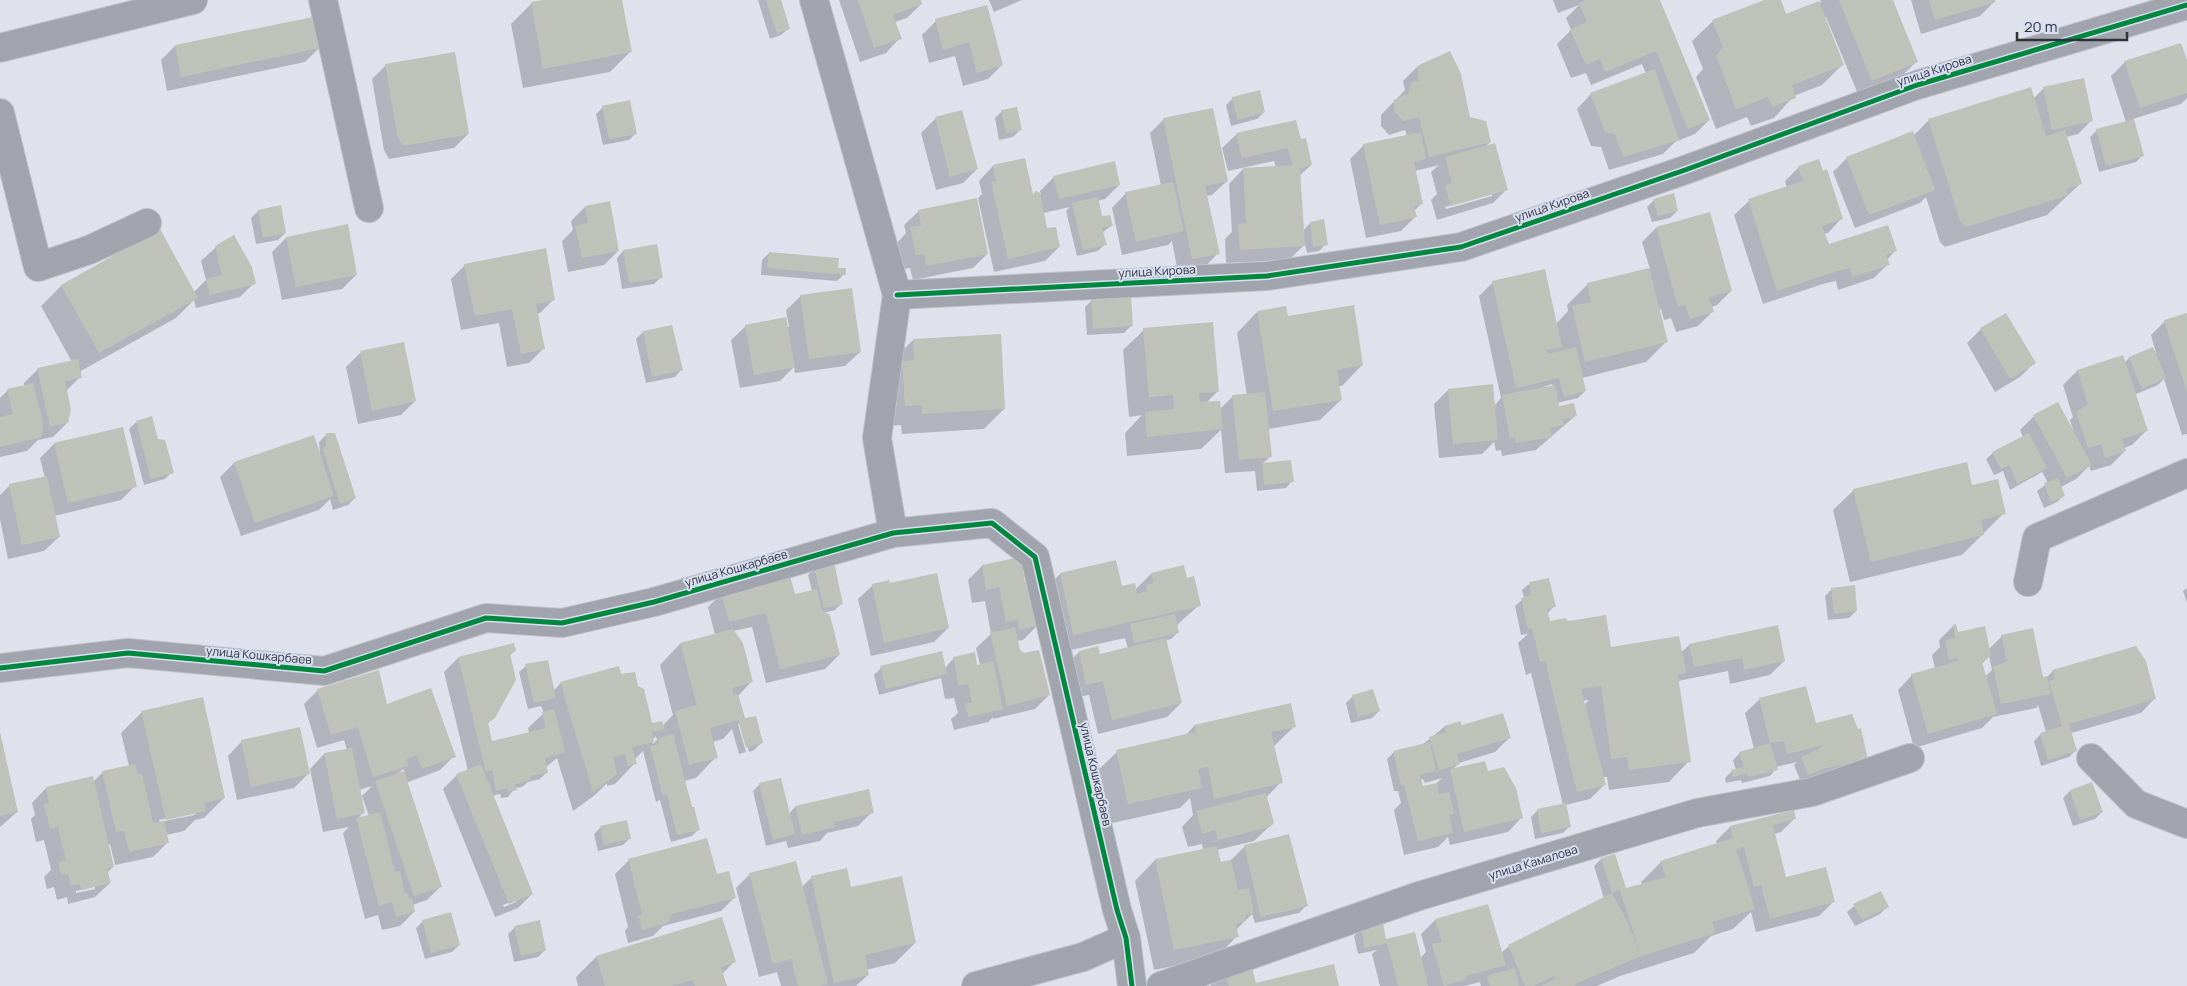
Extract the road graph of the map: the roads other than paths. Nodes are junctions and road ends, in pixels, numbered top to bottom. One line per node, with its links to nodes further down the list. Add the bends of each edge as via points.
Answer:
1 (193, 0): 5 (street)
2 (323, 0): 7 (street)
3 (814, 0): 9 (street)
4 (2187, 5): 9 (street, улица Кирова, via 1917,85 1461,247 1267,276)
5 (0, 48)
6 (0, 113): 8 (street, via 38,267 89,250)
7 (369, 208)
8 (147, 222)
9 (897, 295): 11 (street, via 877,438)
10 (2187, 473): 12 (street, via 2037,538)
11 (893, 533): 13 (street, улица Кошкарбаев, via 654,602 562,622 486,618 324,671 128,653); 17 (street, улица Кошкарбаев, via 992,523 1035,557)
12 (2028, 582)
13 (0, 668)
14 (1910, 758): 20 (street, улица Камалова, via 1812,792 1697,813 1419,896)
15 (2091, 758): 16 (street, via 2136,804)
16 (2187, 824)
17 (1126, 938): 18 (street, via 1083,957); 19 (street, улица Кошкарбаев)
18 (976, 986)
19 (1132, 986)
20 (1161, 986)

